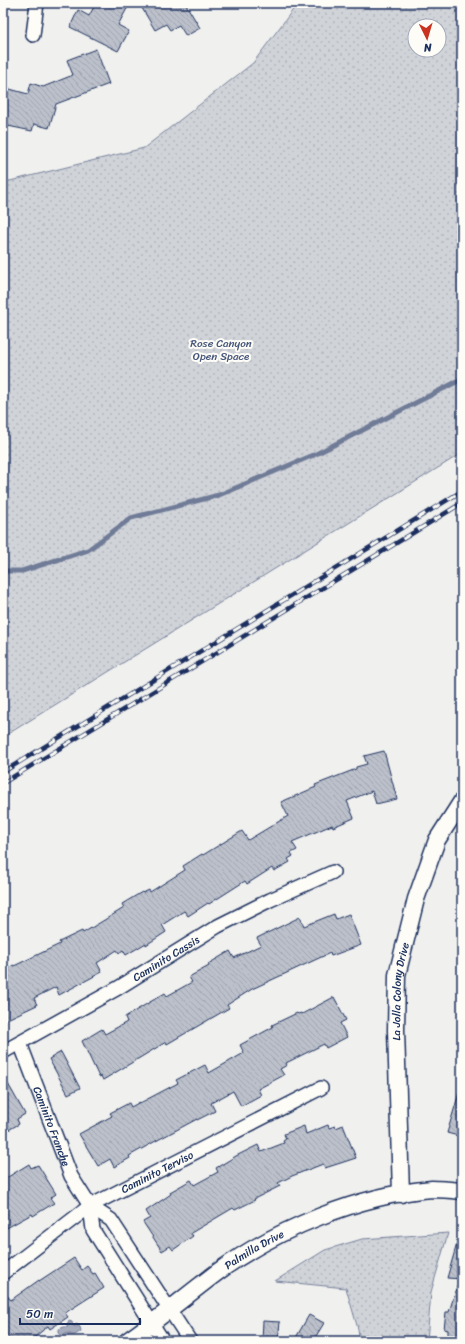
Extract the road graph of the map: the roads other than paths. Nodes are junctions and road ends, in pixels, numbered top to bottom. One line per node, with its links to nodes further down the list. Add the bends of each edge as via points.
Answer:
1 (37, 3): 2 (street)
2 (33, 36)
3 (462, 801): 9 (street, La Jolla Colony Drive, via 437,840 416,899 397,975 396,1030)
4 (333, 872): 5 (street, Caminito Cassis, via 218,926 118,988)
5 (20, 1043): 6 (street, Caminito Cassis); 10 (street, Caminito Franche, via 71,1176)
6 (3, 1052)
7 (321, 1088): 10 (street, Caminito Terviso)
8 (462, 1191): 9 (street, Palmilla Drive, via 432,1189)
9 (401, 1194): 12 (street, Palmilla Drive, via 371,1200 308,1221 266,1242 220,1271)
10 (90, 1206): 11 (street, Caminito Terviso); 12 (street, Caminito Franche, via 111,1220); 13 (street, Caminito Franche, via 93,1230)
11 (3, 1273)
12 (170, 1310): 13 (street, Palmilla Drive); 16 (street, Caminito Franche)
13 (152, 1324): 14 (street, Palmilla Drive); 15 (street, Caminito Franche)
14 (127, 1341)
15 (163, 1341)
16 (190, 1341)

